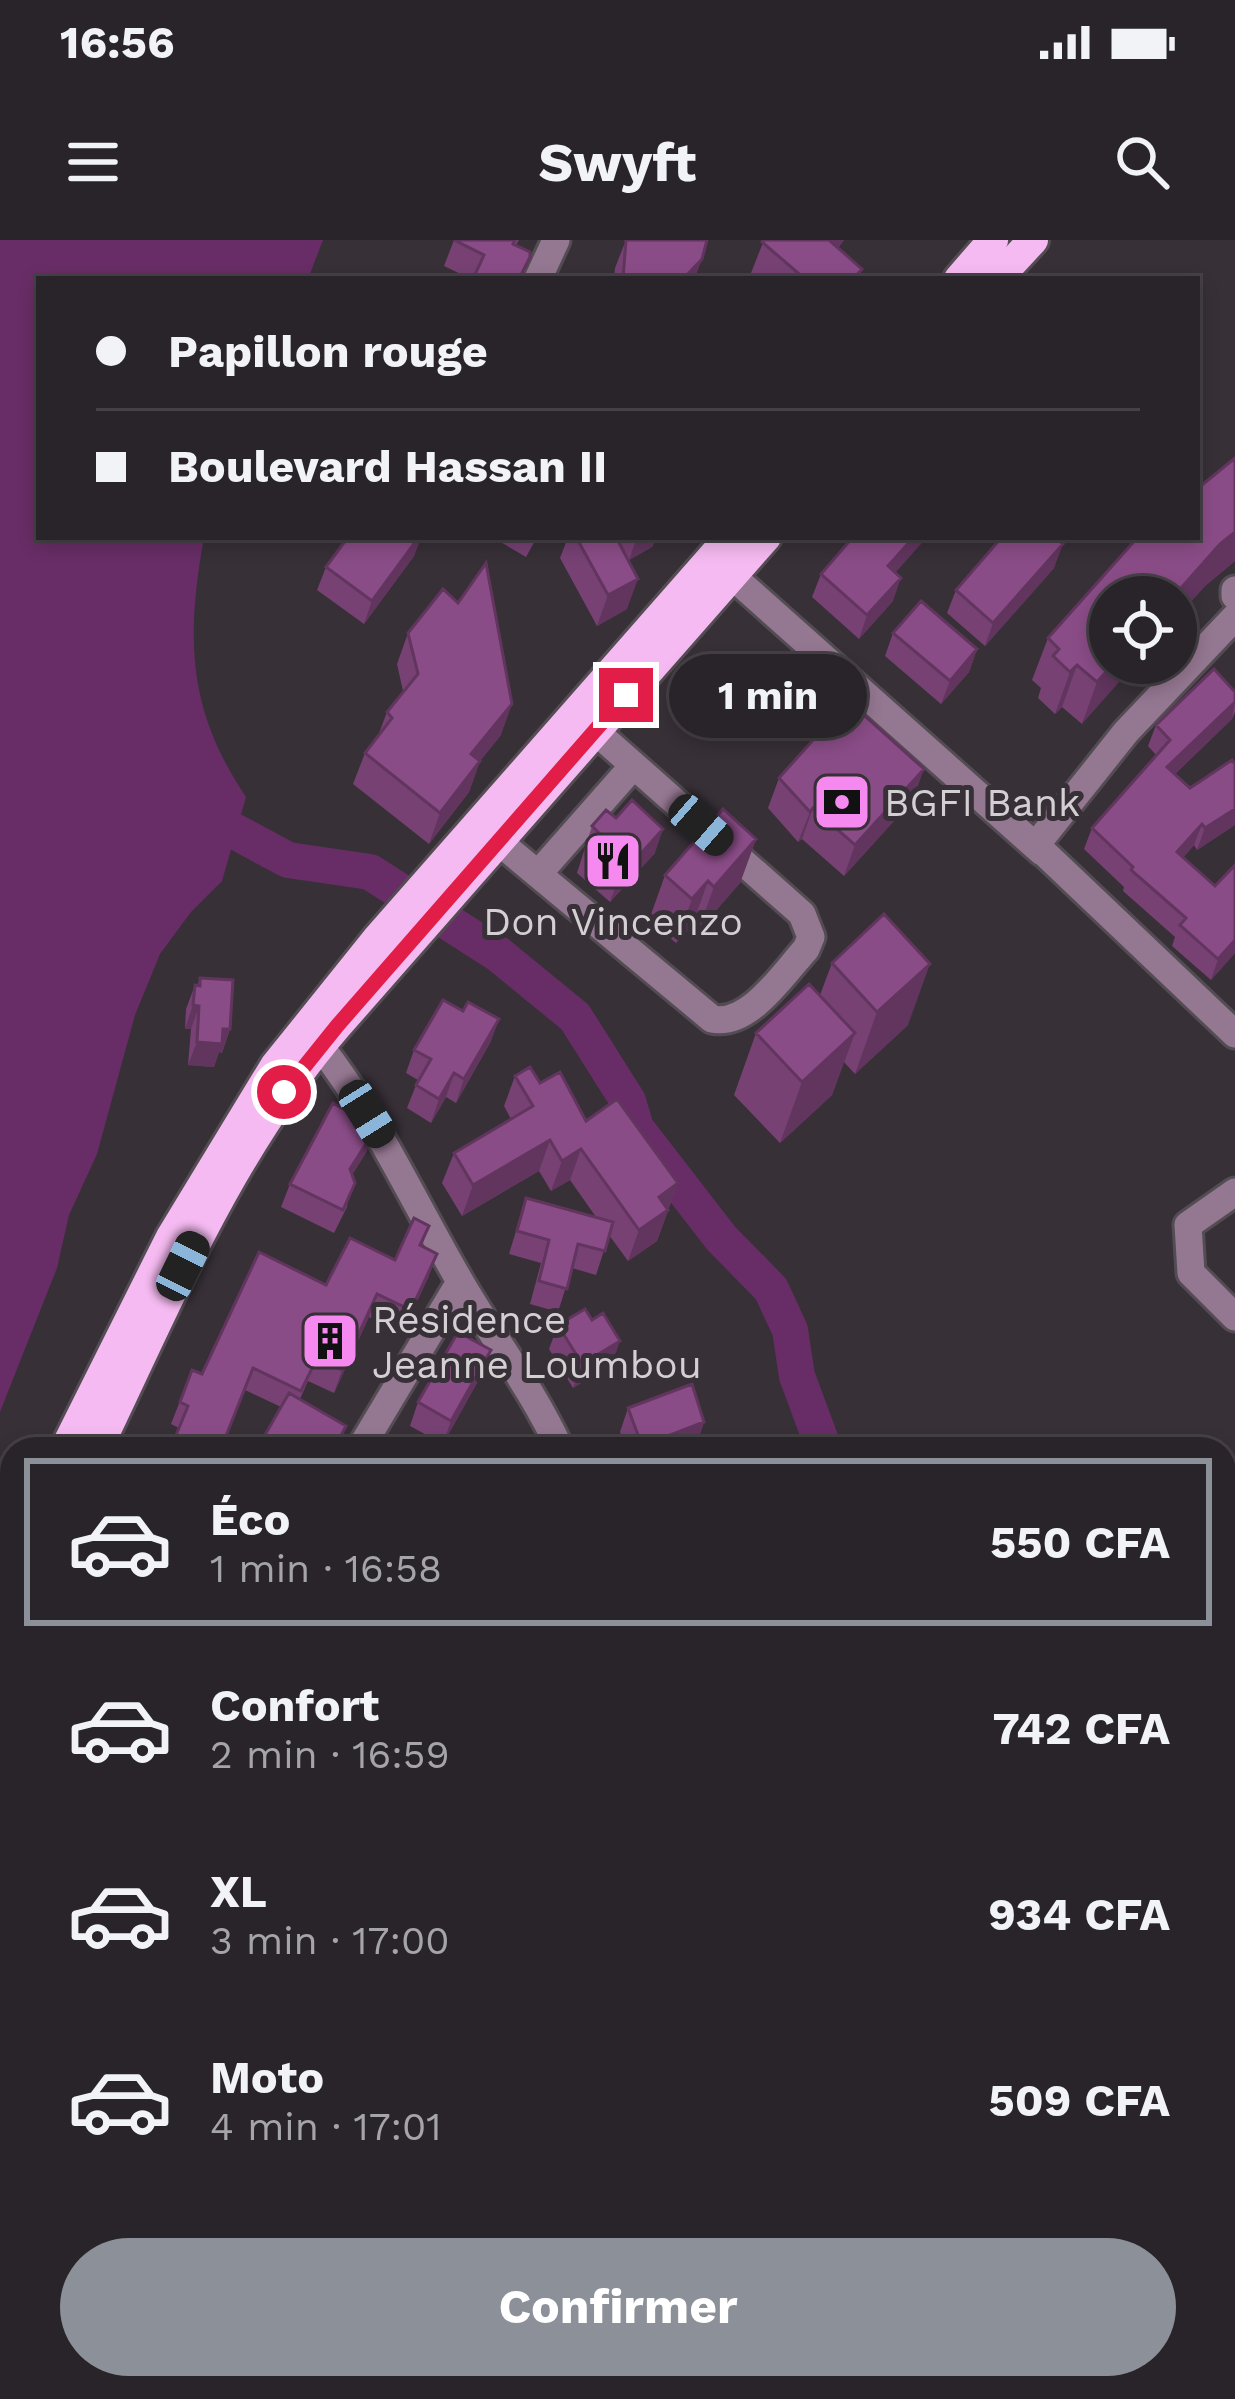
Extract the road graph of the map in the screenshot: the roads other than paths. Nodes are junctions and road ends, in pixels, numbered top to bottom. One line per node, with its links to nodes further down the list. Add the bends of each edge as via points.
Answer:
1 (556, 240): 4 (street)
2 (993, 240): 5 (main road)
3 (1033, 240): 6 (main road)
4 (539, 276)
5 (962, 276)
6 (1000, 276)
7 (757, 540): 8 (main road)
8 (719, 552): 10 (main road); 13 (street); 14 (main road)
9 (1235, 616): 13 (street, via 1126,732)
10 (595, 731): 11 (street); 12 (main road)
11 (634, 766): 15 (street); 15 (street, via 802,914 811,937 806,950 748,1010 722,1022)
12 (498, 841): 14 (main road); 15 (street)
13 (1039, 849): 17 (street)
14 (455, 870): 16 (main road)
15 (538, 874)
16 (393, 942): 18 (main road); 22 (main road, via 275,1066 228,1138)
17 (1235, 1034)
18 (320, 1046): 20 (street, via 384,1141); 23 (main road, via 198,1235)
19 (1235, 1192): 21 (street, via 1188,1225 1191,1273)
20 (460, 1282): 24 (street); 25 (street)
21 (1235, 1317)
22 (71, 1437)
23 (103, 1437)
24 (367, 1437)
25 (554, 1437)

